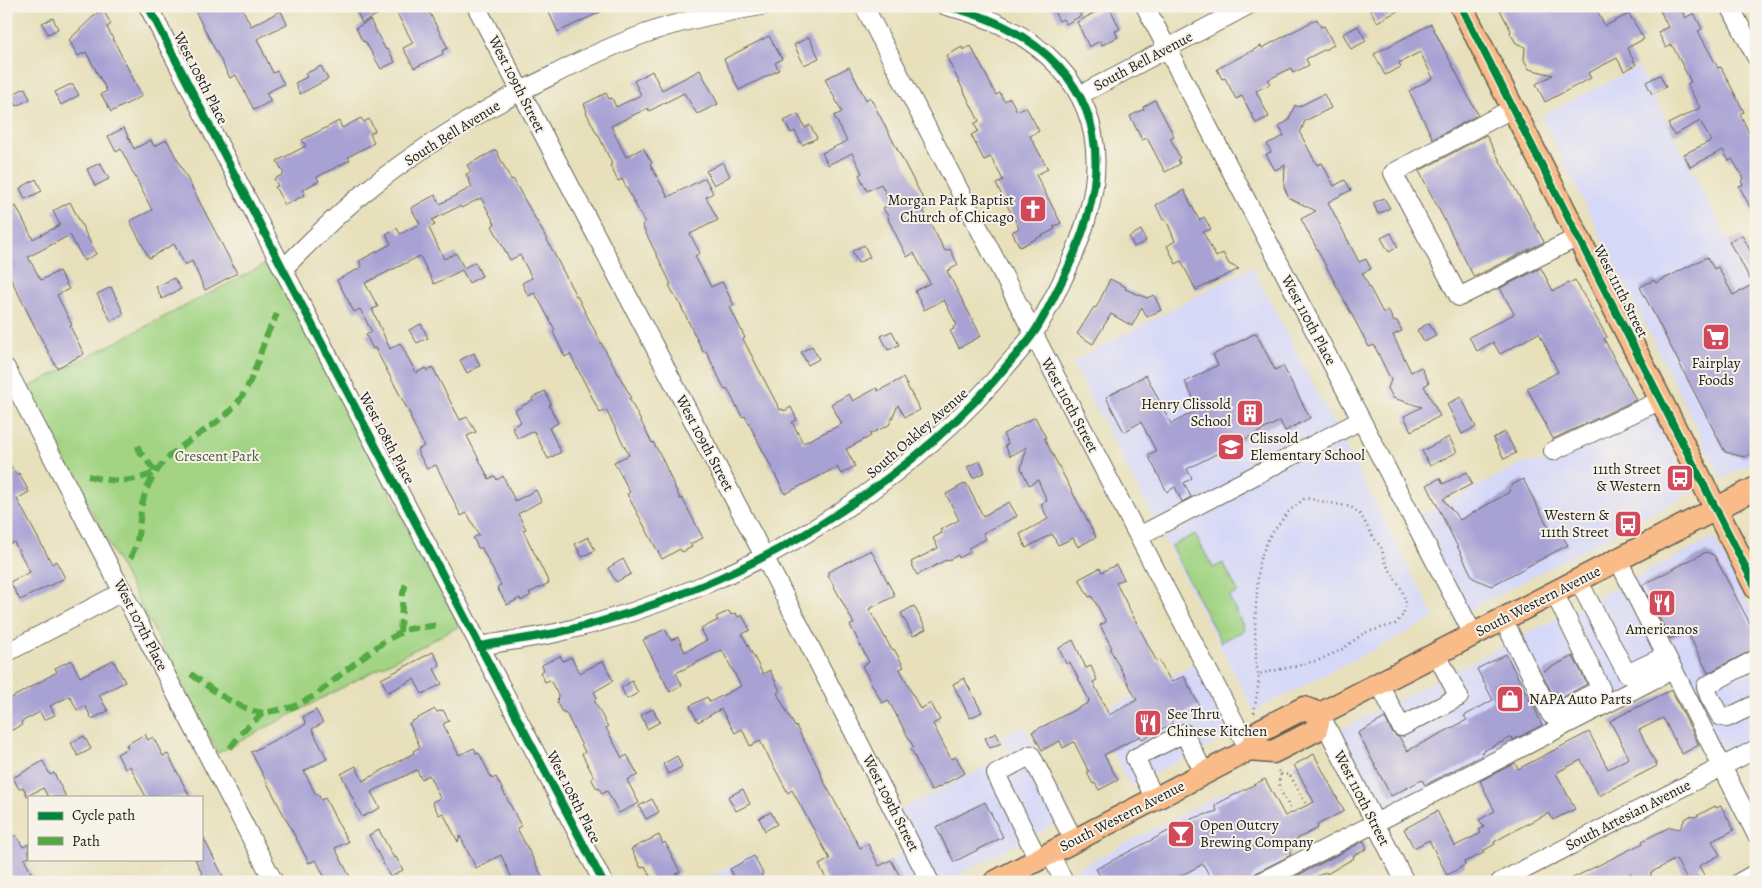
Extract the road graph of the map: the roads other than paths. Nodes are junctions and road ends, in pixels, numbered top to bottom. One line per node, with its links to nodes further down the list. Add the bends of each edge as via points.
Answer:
1 (148, 6): 16 (street, West 108th Place)
2 (476, 6): 12 (street, West 109th Street)
3 (761, 6): 12 (street, South Bell Avenue, via 671,25 601,51)
4 (864, 6): 17 (street, West 110th Street)
5 (946, 6): 13 (street, South Bell Avenue, via 1009,28 1034,44 1059,66)
6 (1145, 6): 10 (street, West 110th Place)
7 (1247, 6): 10 (street, South Bell Avenue)
8 (1462, 6): 14 (main road, West 111th Street)
9 (1730, 6): 11 (street)
10 (1167, 48): 13 (street, South Bell Avenue); 20 (street, West 110th Place)
11 (1756, 56)
12 (520, 91): 16 (street, South Bell Avenue, via 399,166 361,195); 25 (street, West 109th Street)
13 (1080, 95): 17 (street, South Oakley Avenue, via 1091,124 1095,157 1090,209 1079,244)
14 (1513, 108): 15 (main road, West 111th Street); 15 (street, via 1393,173 1459,297)
15 (1578, 237): 19 (main road, West 111th Street)
16 (283, 269): 33 (street, West 108th Place)
17 (1034, 334): 24 (street, West 110th Street); 25 (street, South Oakley Avenue, via 985,393 894,475 839,513)
18 (6, 368): 29 (street, West 107th Place)
19 (1661, 400): 21 (street); 23 (main road, West 111th Street)
20 (1361, 420): 24 (street); 32 (street, West 110th Place)
21 (1553, 451)
22 (1756, 488): 23 (main road, South Western Avenue)
23 (1716, 509): 26 (main road, South Western Avenue); 28 (main road, West 111th Street)
24 (1138, 536): 42 (street, West 110th Street)
25 (764, 556): 33 (street, South Oakley Avenue, via 677,596 614,618 558,633); 53 (street, West 109th Street)
26 (1618, 560): 27 (main road, South Western Avenue); 37 (street)
27 (1578, 580): 30 (main road, South Western Avenue); 37 (street, via 1627,674)
28 (1756, 588)
29 (124, 591): 34 (street); 51 (street, West 107th Place)
30 (1554, 592): 31 (main road, South Western Avenue); 31 (street, via 1601,689 1568,707 1551,715)
31 (1503, 619): 32 (main road, South Western Avenue)
32 (1473, 634): 35 (main road, South Western Avenue)
33 (480, 646): 52 (street, West 108th Place)
34 (6, 653)
35 (1436, 654): 38 (main road, South Western Avenue); 38 (street, via 1459,697 1402,726)
36 (1756, 659): 39 (street, via 1706,686 1720,716 1727,718)
37 (1669, 663): 43 (street); 46 (street)
38 (1379, 683): 40 (main road, South Western Avenue)
39 (1756, 704)
40 (1320, 714): 42 (main road, South Western Avenue, via 1304,708 1295,712 1261,730); 46 (street, West 110th Street)
41 (1756, 749): 43 (street, South Artesian Avenue)
42 (1249, 750): 44 (main road, South Western Avenue)
43 (1721, 767): 47 (street); 58 (street, South Artesian Avenue)
44 (1204, 773): 45 (main road, South Western Avenue); 45 (street, via 1184,733 1135,758)
45 (1155, 799): 48 (main road, South Western Avenue)
46 (1375, 823): 56 (street); 57 (street, West 110th Street)
47 (1756, 834)
48 (1074, 840): 49 (main road, South Western Avenue); 49 (street, via 1031,755 996,774)
49 (1044, 856): 54 (main road, South Western Avenue); 55 (street)
50 (1756, 873): 59 (street)
51 (274, 882)
52 (603, 882)
53 (930, 882)
54 (995, 882)
55 (1064, 882)
56 (1261, 882)
57 (1405, 882)
58 (1500, 882)
59 (1740, 882)

